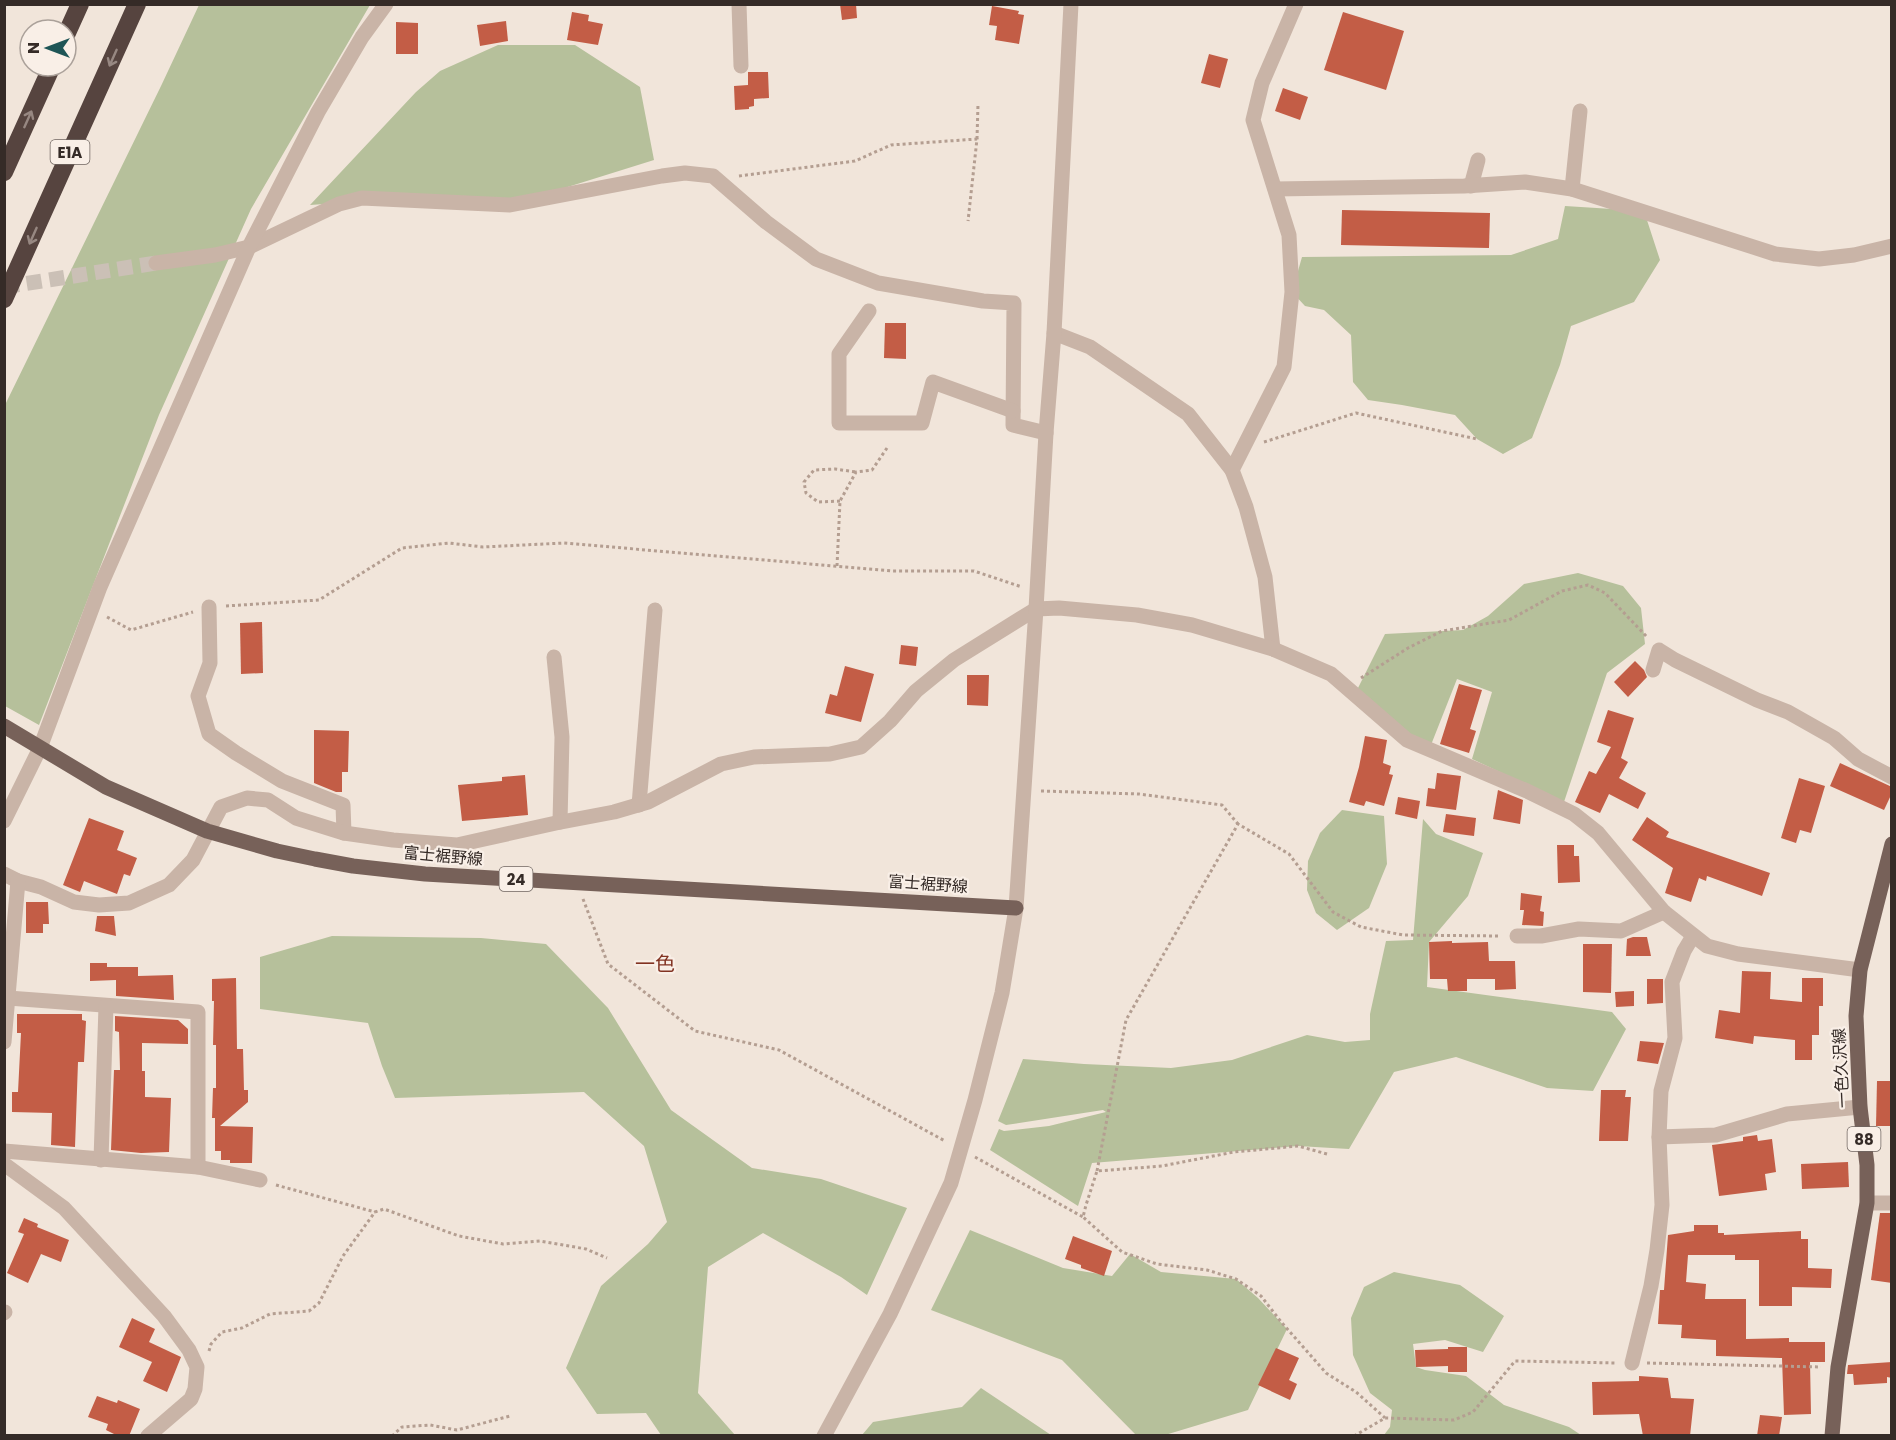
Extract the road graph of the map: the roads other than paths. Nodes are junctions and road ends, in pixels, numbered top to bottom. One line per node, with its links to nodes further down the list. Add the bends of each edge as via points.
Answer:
1 (80, 4): 7 (highway)
2 (137, 4): 19 (highway, E1A, one-way to 19)
3 (386, 4): 17 (street, via 318,112)
4 (739, 4): 8 (street)
5 (1071, 4): 21 (street)
6 (1296, 4): 14 (street, via 1262,83 1253,120)
7 (74, 18)
8 (741, 66)
9 (47, 78): 12 (highway, one-way to 9)
10 (1580, 111): 15 (street)
11 (1478, 160): 13 (street)
12 (4, 172)
13 (1471, 186): 14 (street); 15 (street, via 1525,182)
14 (1275, 189): 24 (street, via 1288,236 1292,292 1284,367)
15 (1572, 189): 16 (street, via 1775,254 1819,259)
16 (1892, 246)
17 (249, 247): 18 (street); 22 (street, via 339,204 362,198 510,206 685,173 713,176 816,259 878,282 1014,303); 32 (street, via 144,486)
18 (156, 263)
19 (4, 299)
20 (869, 311): 22 (street, via 839,354 839,423 922,423 933,382)
21 (1054, 333): 23 (street); 24 (street, via 1090,347 1188,414)
22 (1013, 411): 23 (street, via 1013,425)
23 (1046, 433): 26 (street)
24 (1232, 470): 28 (street, via 1265,577)
25 (209, 607): 38 (street, via 210,663 198,696 209,734 282,781 343,805)
26 (1036, 609): 28 (street, via 1137,615 1192,625); 34 (street, via 954,660 916,691 861,747 830,754 754,757 721,764); 41 (street)
27 (655, 610): 34 (street)
28 (1273, 649): 42 (street, via 1331,674 1407,740 1574,814 1598,833)
29 (555, 657): 36 (street, via 562,737)
30 (1653, 670): 33 (street, via 1659,650 1788,712)
31 (4, 726): 32 (main road, 富士裾野線 / 24)
32 (39, 748): 35 (street); 37 (main road, 富士裾野線 / 24, via 106,787)
33 (1892, 777)
34 (639, 805): 36 (street)
35 (4, 821)
36 (560, 822): 38 (street, via 457,845)
37 (207, 831): 38 (street, via 221,807 248,798 268,800 296,818); 40 (street, via 193,860 169,885 129,903 74,902); 41 (main road, 富士裾野線 / 24, via 277,851 353,866 425,874)
38 (344, 833)
39 (1892, 844): 45 (main road, 一色久沢線 / 88)
40 (11, 877): 46 (street)
41 (1016, 908): 60 (street, via 1002,993 951,1184 890,1314)
42 (1664, 912): 43 (street, via 1621,931 1579,929); 44 (street)
43 (1517, 936)
44 (1693, 936): 45 (street, via 1707,946 1738,954); 50 (street, via 1672,982 1675,1038 1661,1091)
45 (1860, 970): 49 (main road, 一色久沢線 / 88, via 1856,1016)
46 (8, 998): 47 (street); 48 (street)
47 (106, 1006): 52 (street); 54 (street, via 198,1012)
48 (4, 1042)
49 (1860, 1107): 50 (street, via 1787,1113 1716,1135); 56 (main road, 一色久沢線 / 88)
50 (1659, 1137): 58 (street, via 1662,1204 1657,1250)
51 (4, 1151): 52 (street)
52 (102, 1160): 54 (street)
53 (4, 1164): 59 (street, via 64,1208 164,1316 189,1350 197,1367 191,1399)
54 (198, 1167): 55 (street)
55 (260, 1180)
56 (1867, 1203): 57 (street); 61 (main road, 一色久沢線 / 88, via 1838,1367)
57 (1892, 1203)
58 (1632, 1363)
59 (148, 1436)
60 (824, 1436)
61 (1832, 1436)

